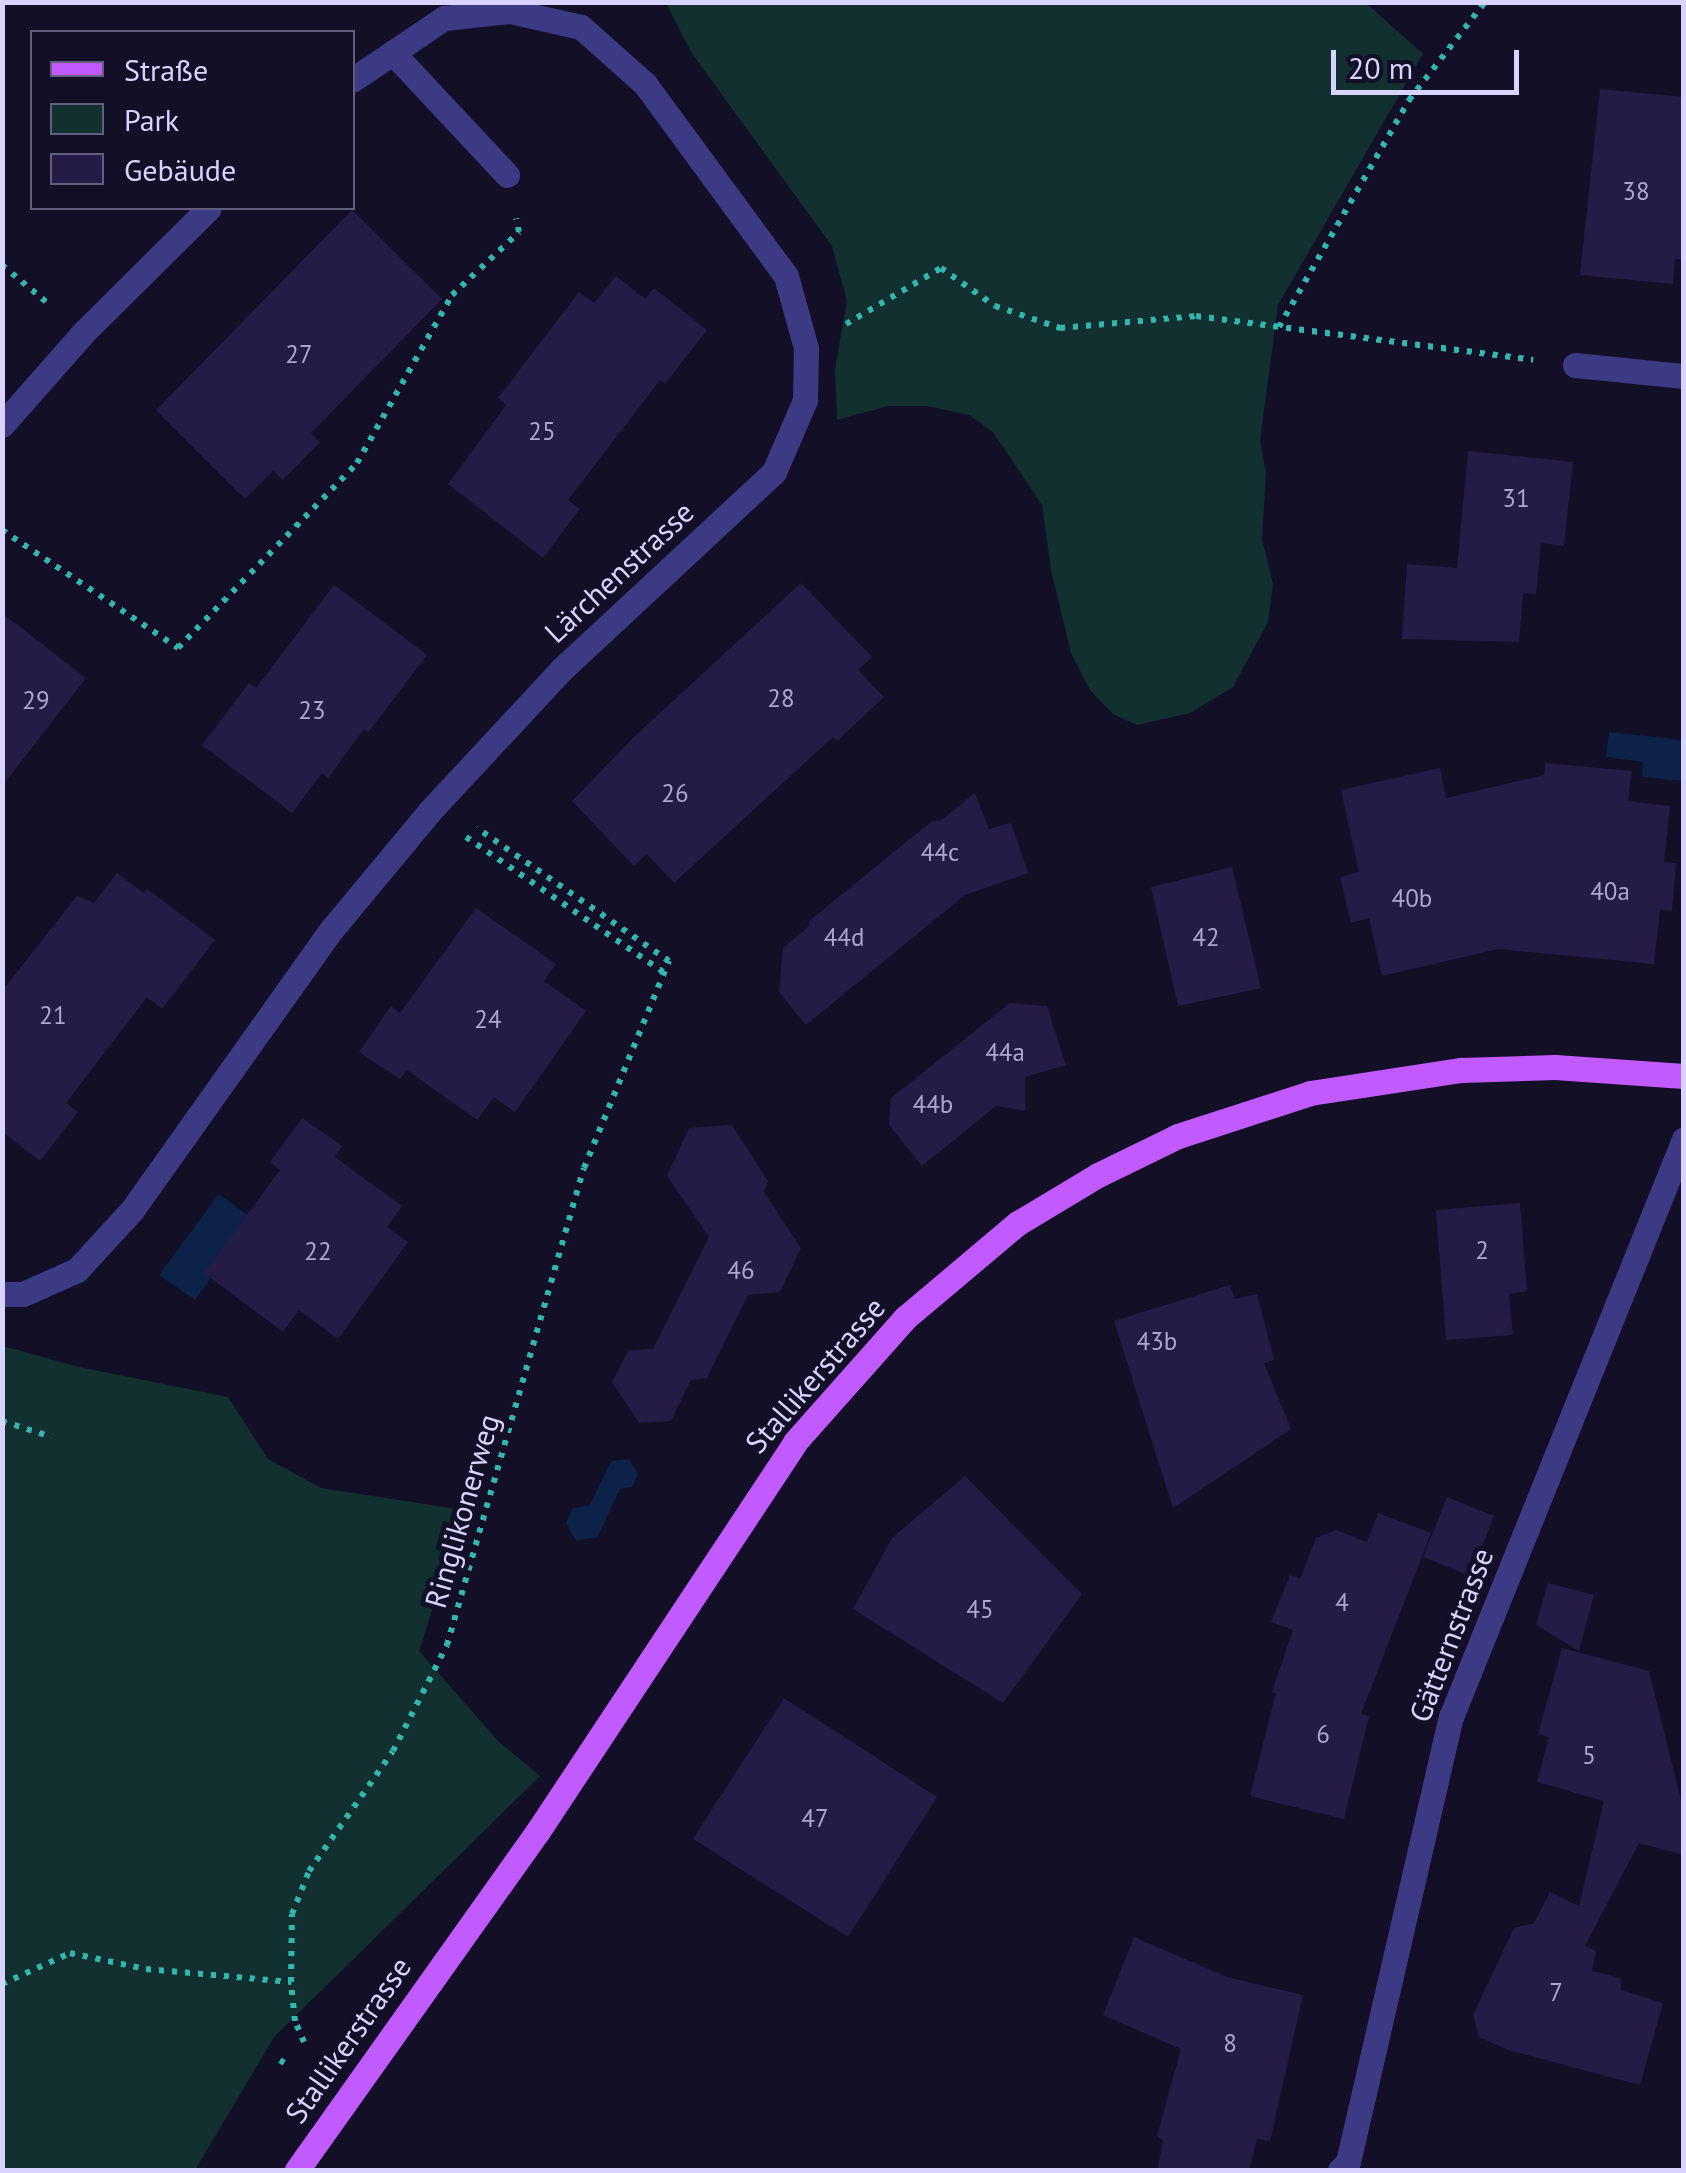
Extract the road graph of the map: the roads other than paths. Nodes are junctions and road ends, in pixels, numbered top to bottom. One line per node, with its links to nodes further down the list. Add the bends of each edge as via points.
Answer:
1 (392, 53): 2 (street, Lärchenstrasse); 3 (street); 10 (street, Lärchenstrasse, via 444,18 510,12 581,27 645,84 786,276 806,348 805,400 774,472 562,669 332,928 132,1210 77,1270 23,1294)
2 (355, 78)
3 (507, 175)
4 (206, 210): 7 (street)
5 (1575, 365): 6 (street)
6 (1684, 376)
7 (2, 426)
8 (1684, 1076): 11 (main road, Stallikerstrasse, via 1461,1070 1310,1093 1178,1136 1018,1223 905,1318 795,1442 538,1830)
9 (1684, 1139): 12 (street, Gätternstrasse, via 1451,1717 1348,2162)
10 (2, 1294)
11 (297, 2170)
12 (1340, 2170)

